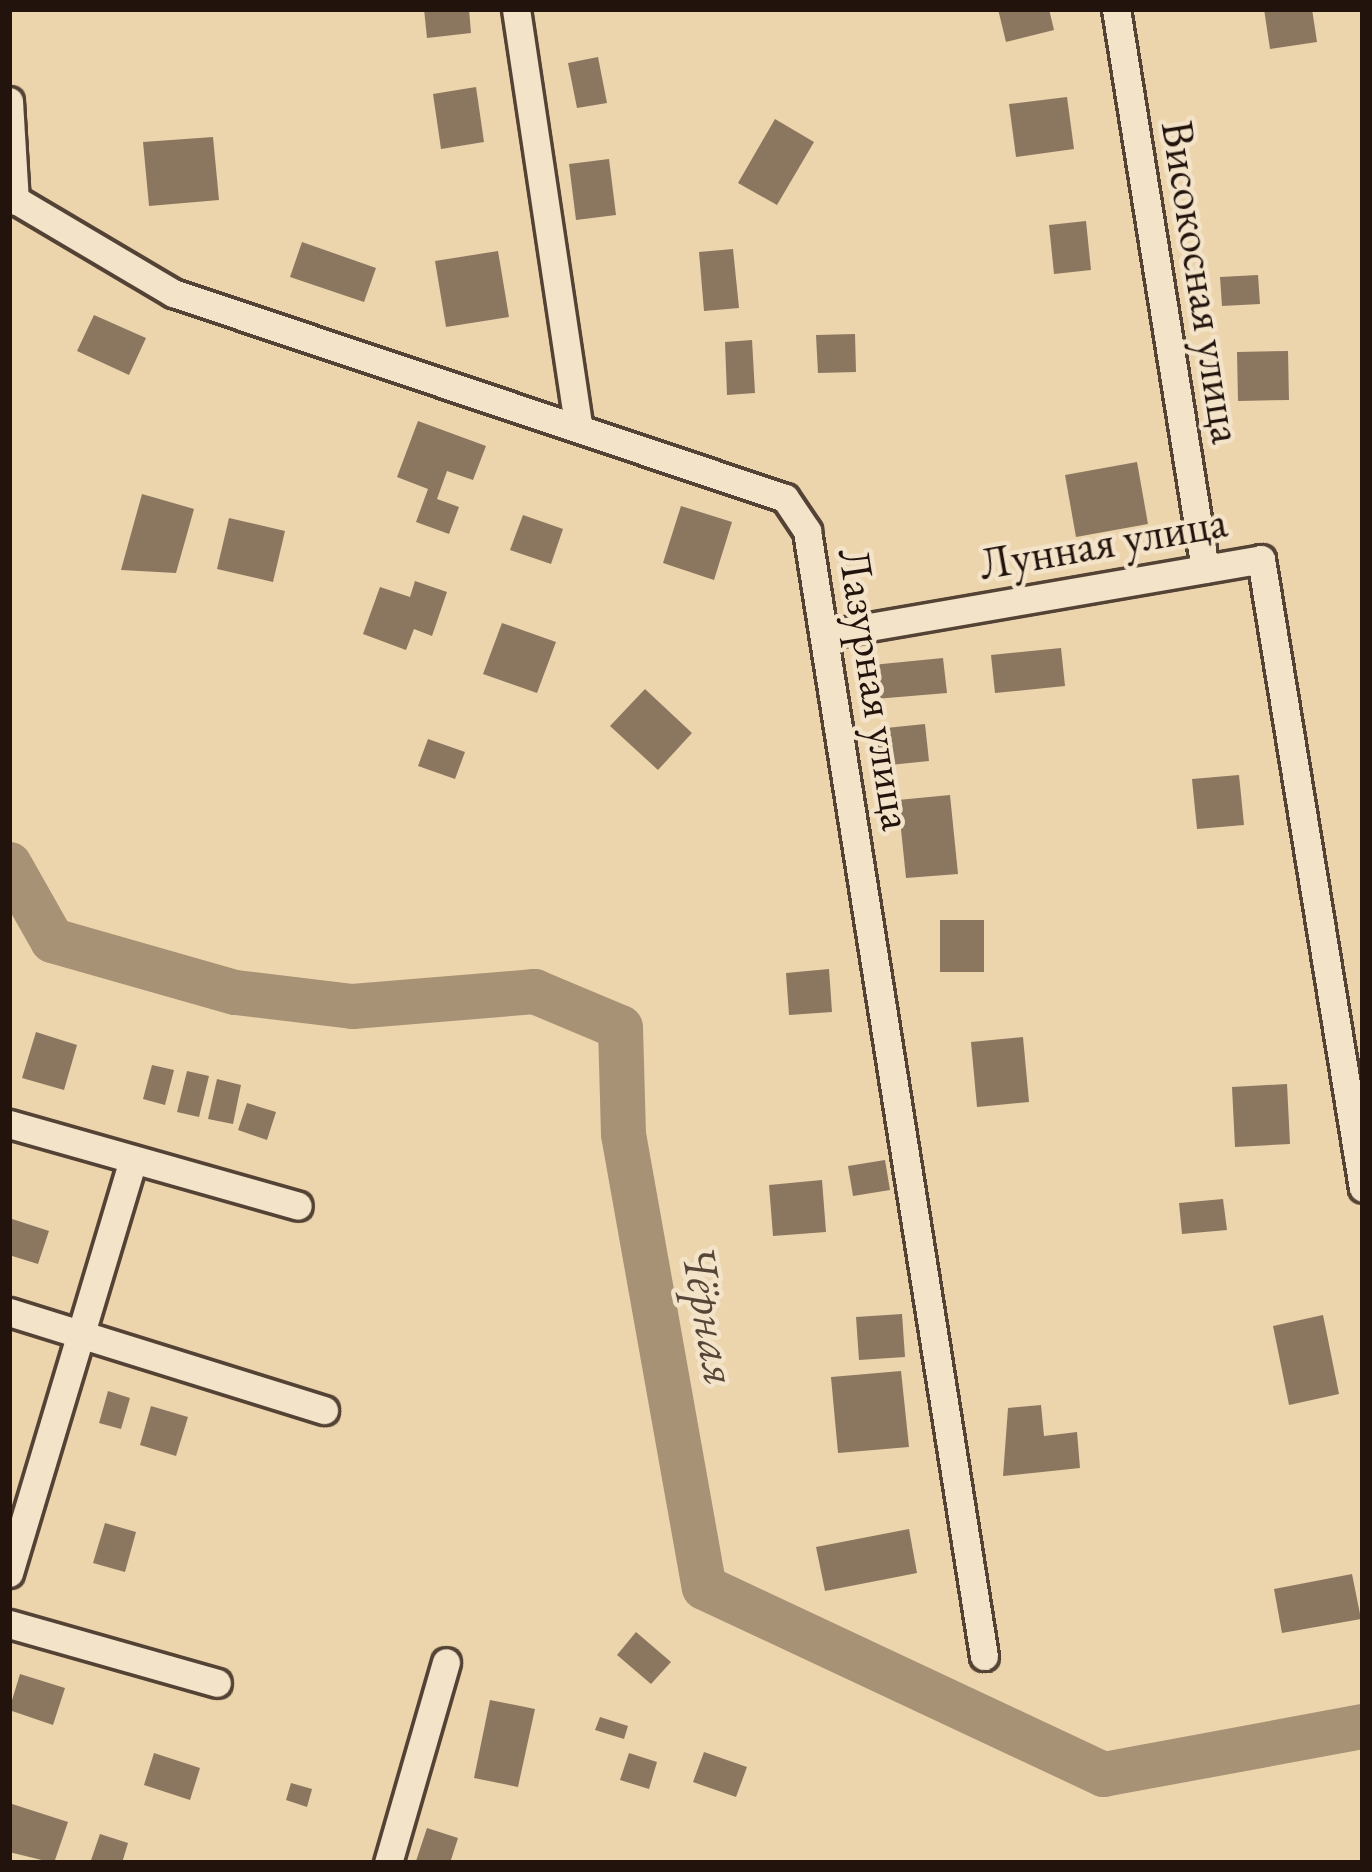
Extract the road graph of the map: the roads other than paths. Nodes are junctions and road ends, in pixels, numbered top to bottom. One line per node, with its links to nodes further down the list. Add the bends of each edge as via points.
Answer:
1 (516, 9): 5 (street)
2 (1116, 9): 6 (street, Високосная улица)
3 (9, 101): 4 (street)
4 (12, 198): 5 (street, Лазурная улица, via 173,293)
5 (578, 422): 7 (street, Лазурная улица, via 785,498 807,530)
6 (1205, 569): 7 (street, Лунная улица); 10 (street, Лунная улица, via 1261,559)
7 (829, 634): 17 (street, Лазурная улица)
8 (9, 1124): 9 (street)
9 (133, 1160): 11 (street); 13 (street)
10 (1363, 1187)
11 (298, 1206)
12 (9, 1312): 13 (street)
13 (79, 1334): 14 (street); 15 (street)
14 (324, 1410)
15 (9, 1573)
16 (9, 1624): 19 (street)
17 (984, 1656)
18 (446, 1662): 20 (street)
19 (217, 1683)
20 (388, 1863)

